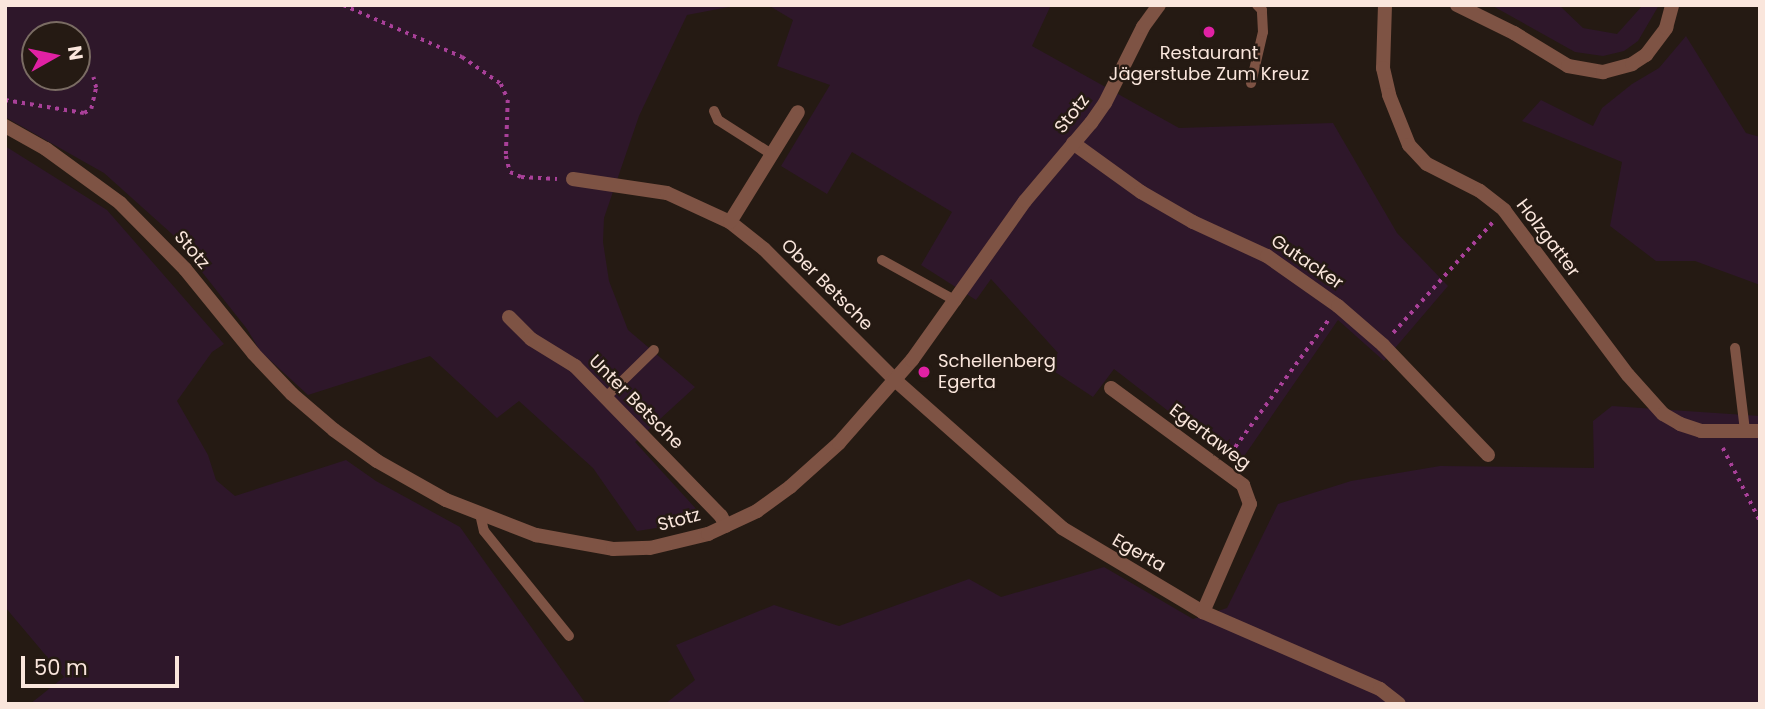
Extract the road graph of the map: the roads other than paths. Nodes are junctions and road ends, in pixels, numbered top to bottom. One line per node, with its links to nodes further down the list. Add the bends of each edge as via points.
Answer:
1 (1159, 5): 10 (street, Stotz, via 1105,103)
2 (1257, 5): 6 (lane, via 1262,10 1263,32)
3 (1385, 5): 22 (street, Holzgatter, via 1383,68 1388,95 1409,145 1427,164 1480,191 1504,210 1628,375 1663,414 1680,424 1714,432)
4 (1457, 5): 5 (street, via 1568,66 1603,72 1646,55 1666,28)
5 (1672, 5)
6 (1251, 83)
7 (714, 111): 11 (lane, via 718,120)
8 (798, 112): 11 (street)
9 (5, 126): 25 (street, Stotz, via 92,180 155,236 254,354 334,430 416,485)
10 (1073, 143): 15 (street, Stotz, via 1025,201); 24 (street, Gutacker, via 1141,192 1267,256 1338,306)
11 (772, 155): 13 (street)
12 (573, 179): 13 (street, Ober Betsche, via 667,193)
13 (730, 222): 19 (street, Ober Betsche, via 764,249)
14 (882, 260): 15 (lane)
15 (956, 301): 19 (street, Stotz)
16 (509, 317): 21 (street, Unter Betsche, via 531,339 575,366)
17 (1735, 348): 22 (lane)
18 (654, 350): 21 (lane)
19 (895, 380): 26 (street, Stotz, via 839,443 790,487); 27 (street, Egerta, via 1062,528)
20 (1111, 388): 27 (street, Egertaweg, via 1243,485 1250,504)
21 (606, 397): 26 (street, Unter Betsche)
22 (1745, 431): 23 (street, Holzgatter)
23 (1760, 431)
24 (1488, 455)
25 (480, 514): 26 (street, Stotz, via 536,535 613,549 667,545); 28 (lane, via 484,531)
26 (726, 526)
27 (1203, 612): 29 (street, Egerta, via 1380,689)
28 (569, 636)
29 (1399, 704)

